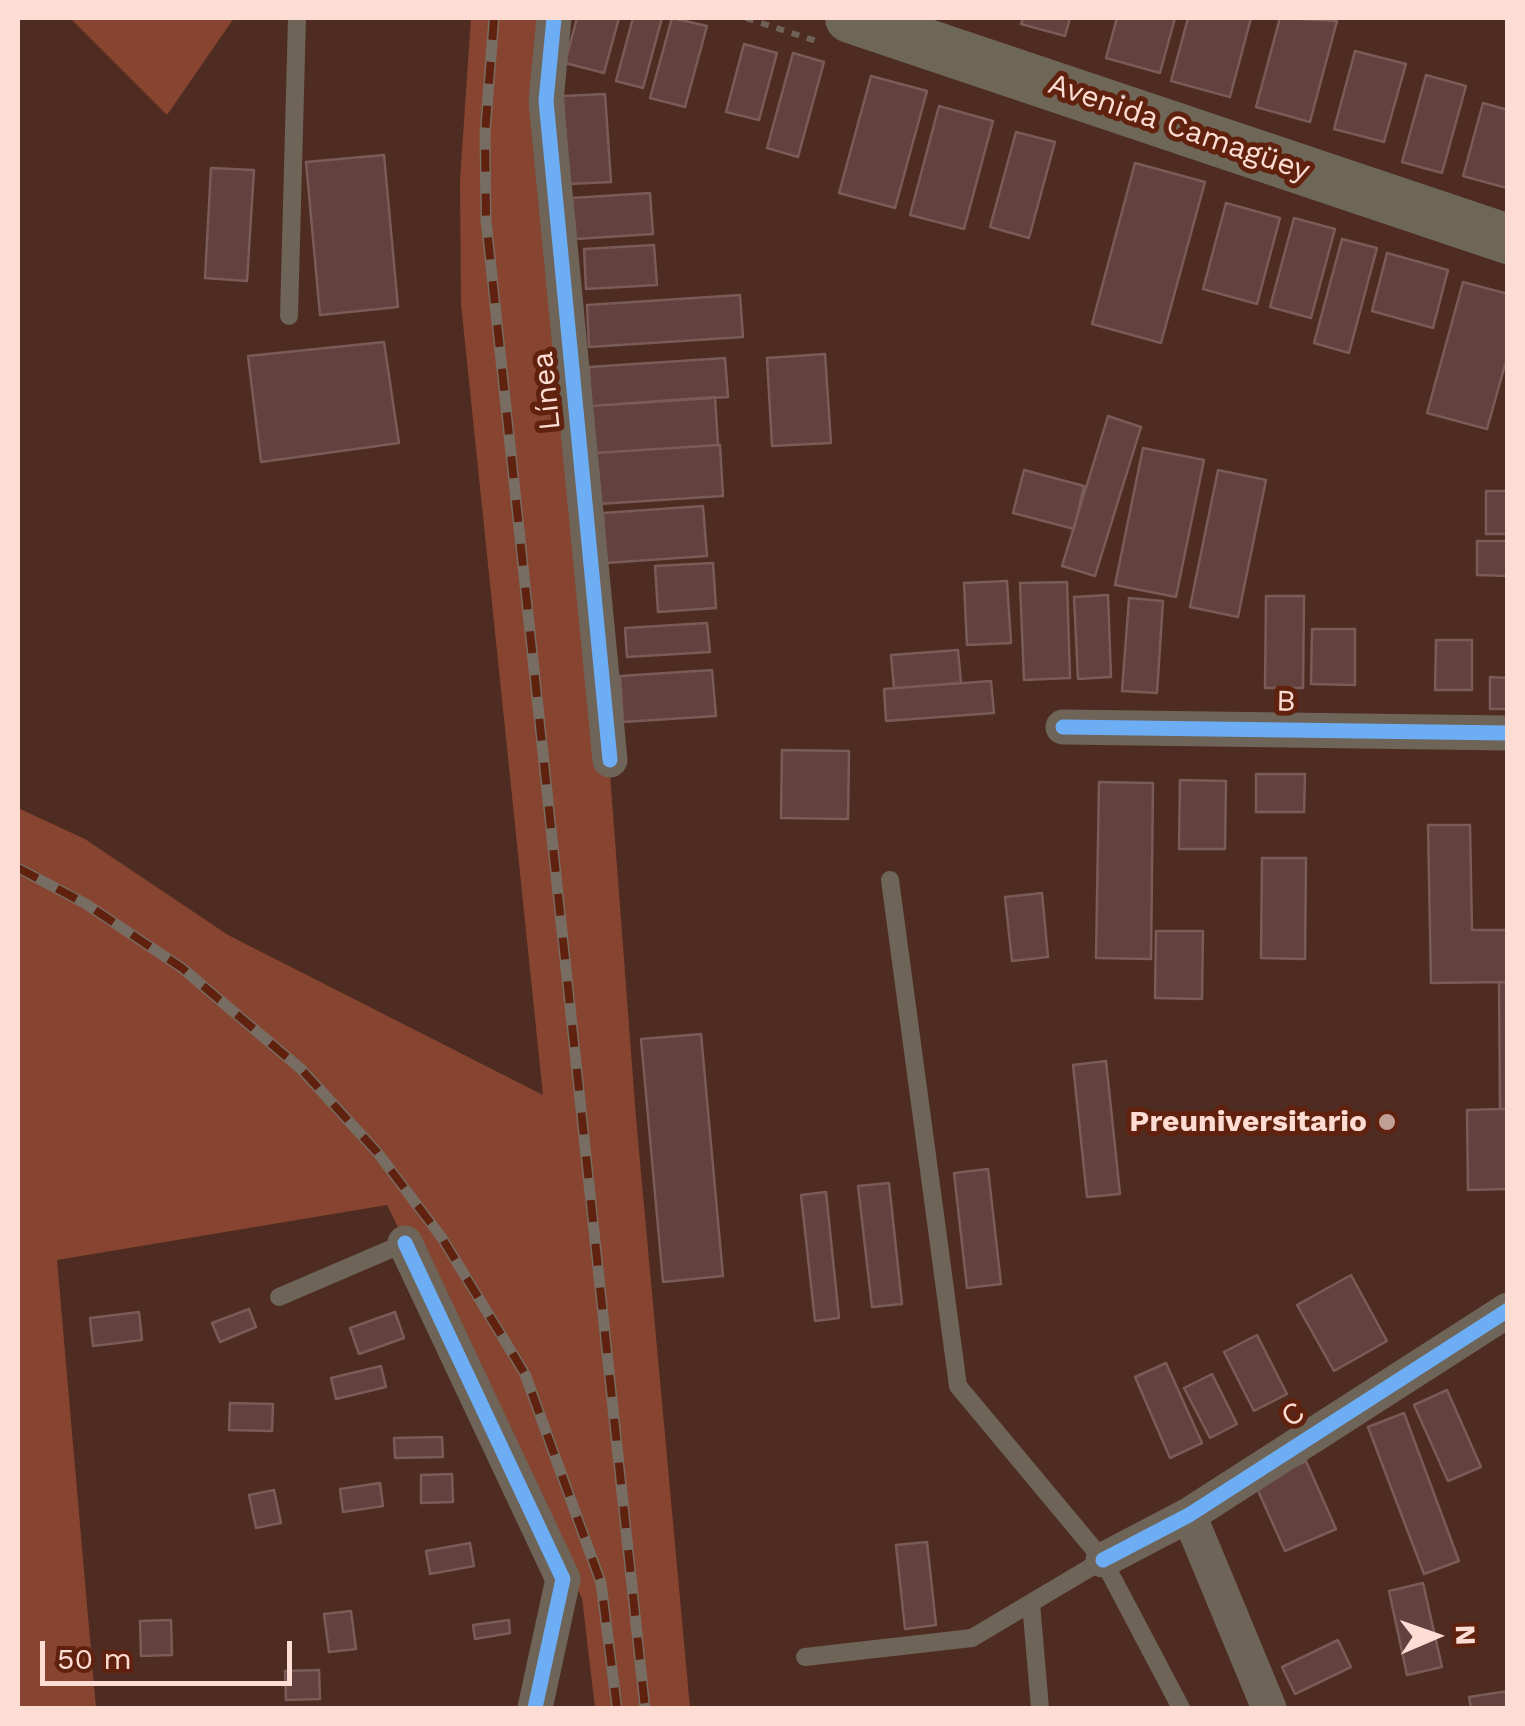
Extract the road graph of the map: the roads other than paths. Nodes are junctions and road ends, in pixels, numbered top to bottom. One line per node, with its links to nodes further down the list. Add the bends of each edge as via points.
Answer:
1 (296, 18): 5 (lane)
2 (554, 18): 8 (street, Línea, via 546,100)
3 (850, 18): 4 (main road, Avenida Camagüey)
4 (1508, 239)
5 (289, 316)
6 (1063, 727): 7 (street, B)
7 (1508, 733)
8 (610, 760)
9 (890, 880): 14 (lane, via 958,1386)
10 (405, 1244): 11 (lane); 17 (street, via 563,1579)
11 (279, 1297)
12 (1508, 1310): 13 (street, C)
13 (1188, 1515): 14 (street, C); 20 (street)
14 (1104, 1560): 15 (lane); 19 (lane)
15 (1031, 1603): 16 (lane, via 972,1638); 18 (lane)
16 (805, 1657)
17 (535, 1708)
18 (1040, 1708)
19 (1181, 1708)
20 (1269, 1708)

